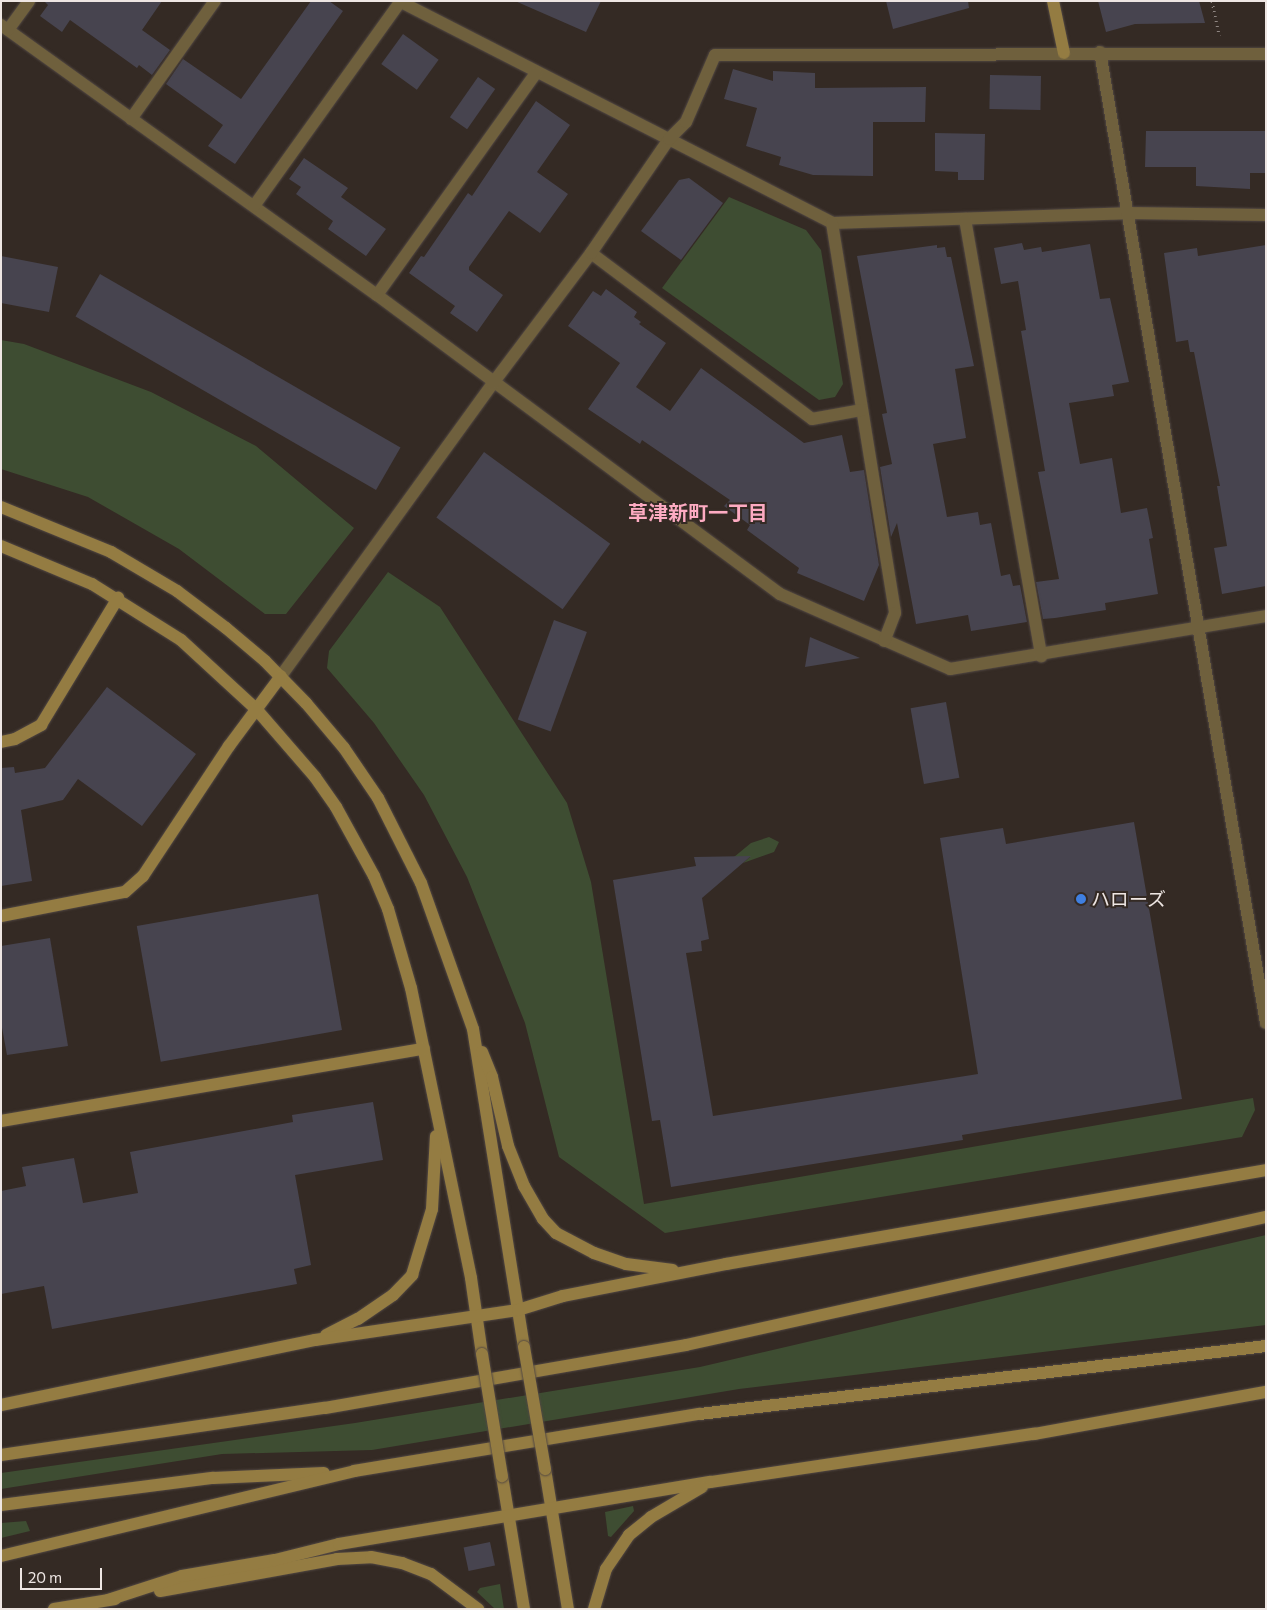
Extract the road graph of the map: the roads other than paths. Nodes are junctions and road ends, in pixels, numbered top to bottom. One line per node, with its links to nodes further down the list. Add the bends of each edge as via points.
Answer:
1 (29, 1): 5 (street)
2 (215, 1): 10 (street)
3 (1053, 1): 7 (street)
4 (400, 2): 9 (street); 12 (street)
5 (5, 27): 10 (street)
6 (1100, 52): 7 (street); 8 (street); 13 (street)
7 (1064, 53): 11 (street, via 714,55 686,122)
8 (1266, 54)
9 (536, 73): 11 (street); 18 (street)
10 (131, 119): 12 (street)
11 (669, 139): 16 (street); 17 (street)
12 (254, 206): 18 (street)
13 (1127, 213): 14 (street); 15 (street); 25 (street)
14 (1266, 215)
15 (965, 219): 16 (street); 27 (street)
16 (832, 223): 20 (street)
17 (591, 253): 19 (street); 20 (street, via 812,419)
18 (377, 295): 19 (street)
19 (493, 383): 26 (street, via 780,594); 28 (street)
20 (862, 410): 26 (street, via 895,613)
21 (1, 507): 28 (street, via 70,532 152,575 226,628)
22 (1, 546): 23 (street, via 68,573)
23 (118, 598): 29 (street, via 181,640); 30 (street, via 41,725 16,740)
24 (1266, 616): 25 (street)
25 (1197, 628): 27 (street); 32 (street)
26 (884, 641): 27 (street, via 950,668)
27 (1041, 656)
28 (282, 676): 29 (street); 33 (street, via 344,748 391,821 424,891)
29 (257, 710): 31 (street, via 229,746 143,876 125,892); 34 (street, via 326,792 374,876 399,943)
30 (1, 742)
31 (1, 916)
32 (1266, 1023)
33 (473, 1029): 39 (street, via 492,1077 508,1146 524,1186 543,1219 556,1233 570,1242 626,1264 669,1270); 40 (street)
34 (424, 1049): 35 (street); 36 (street)
35 (436, 1115): 41 (street); 42 (street, via 432,1209 412,1275 393,1295 358,1319)
36 (1, 1121)
37 (1266, 1170): 39 (street)
38 (1266, 1216): 46 (street, via 686,1345 325,1408)
39 (726, 1264): 40 (street, via 563,1296)
40 (518, 1310): 41 (street); 50 (street, bridge)
41 (477, 1316): 42 (street); 51 (street, bridge)
42 (315, 1340): 45 (street)
43 (1266, 1346): 47 (street, via 700,1414)
44 (1266, 1392): 48 (street, via 1034,1434)
45 (1, 1405)
46 (1, 1454)
47 (354, 1472): 49 (street, via 214,1478); 52 (street)
48 (711, 1482): 50 (street); 58 (street, via 651,1516 629,1535 606,1569)
49 (1, 1505)
50 (552, 1509): 51 (street); 57 (street)
51 (509, 1516): 53 (street, via 339,1544 182,1576); 56 (street)
52 (1, 1556)
53 (108, 1600): 54 (street); 55 (street, via 337,1559 371,1557 402,1563 431,1574)
54 (54, 1609)
55 (478, 1609)
56 (524, 1609)
57 (568, 1609)
58 (594, 1609)

